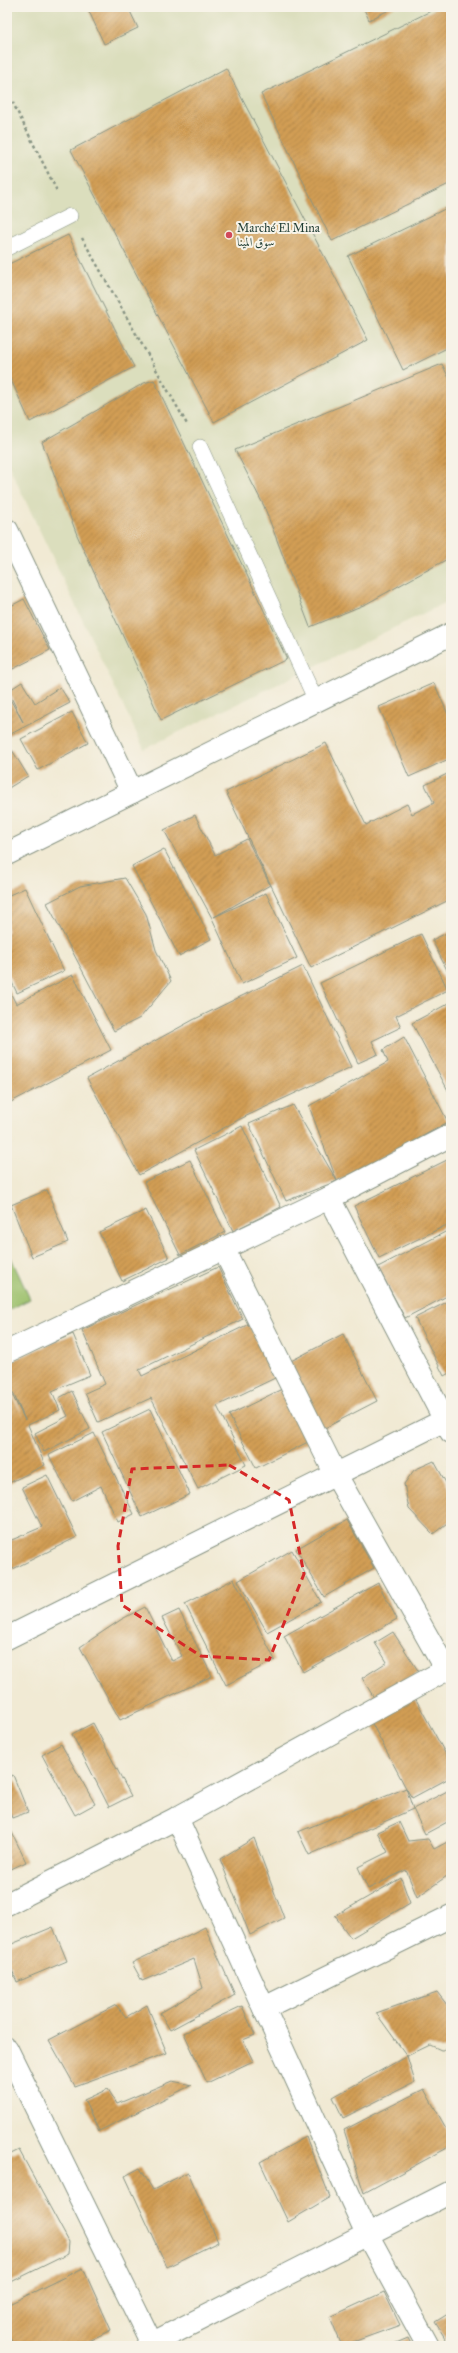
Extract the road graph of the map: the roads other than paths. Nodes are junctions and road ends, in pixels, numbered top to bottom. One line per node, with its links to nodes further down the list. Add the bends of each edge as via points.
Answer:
1 (70, 216): 2 (lane)
2 (7, 248)
3 (200, 447): 6 (lane)
4 (7, 530): 7 (street)
5 (451, 634): 6 (street)
6 (316, 701): 7 (street)
7 (132, 792): 8 (street)
8 (7, 854)
9 (451, 1135): 10 (street)
10 (330, 1198): 11 (street); 13 (street)
11 (223, 1248): 12 (street); 14 (street)
12 (7, 1352)
13 (449, 1423): 14 (street)
14 (336, 1474): 15 (street); 16 (street)
15 (7, 1638)
16 (449, 1669): 17 (street)
17 (178, 1818): 18 (street); 20 (street)
18 (7, 1904)
19 (451, 1916): 20 (street)
20 (264, 2008): 23 (street)
21 (7, 2049): 24 (street)
22 (451, 2192): 23 (street)
23 (367, 2234): 24 (street); 25 (street)
24 (150, 2345)
25 (428, 2346)

